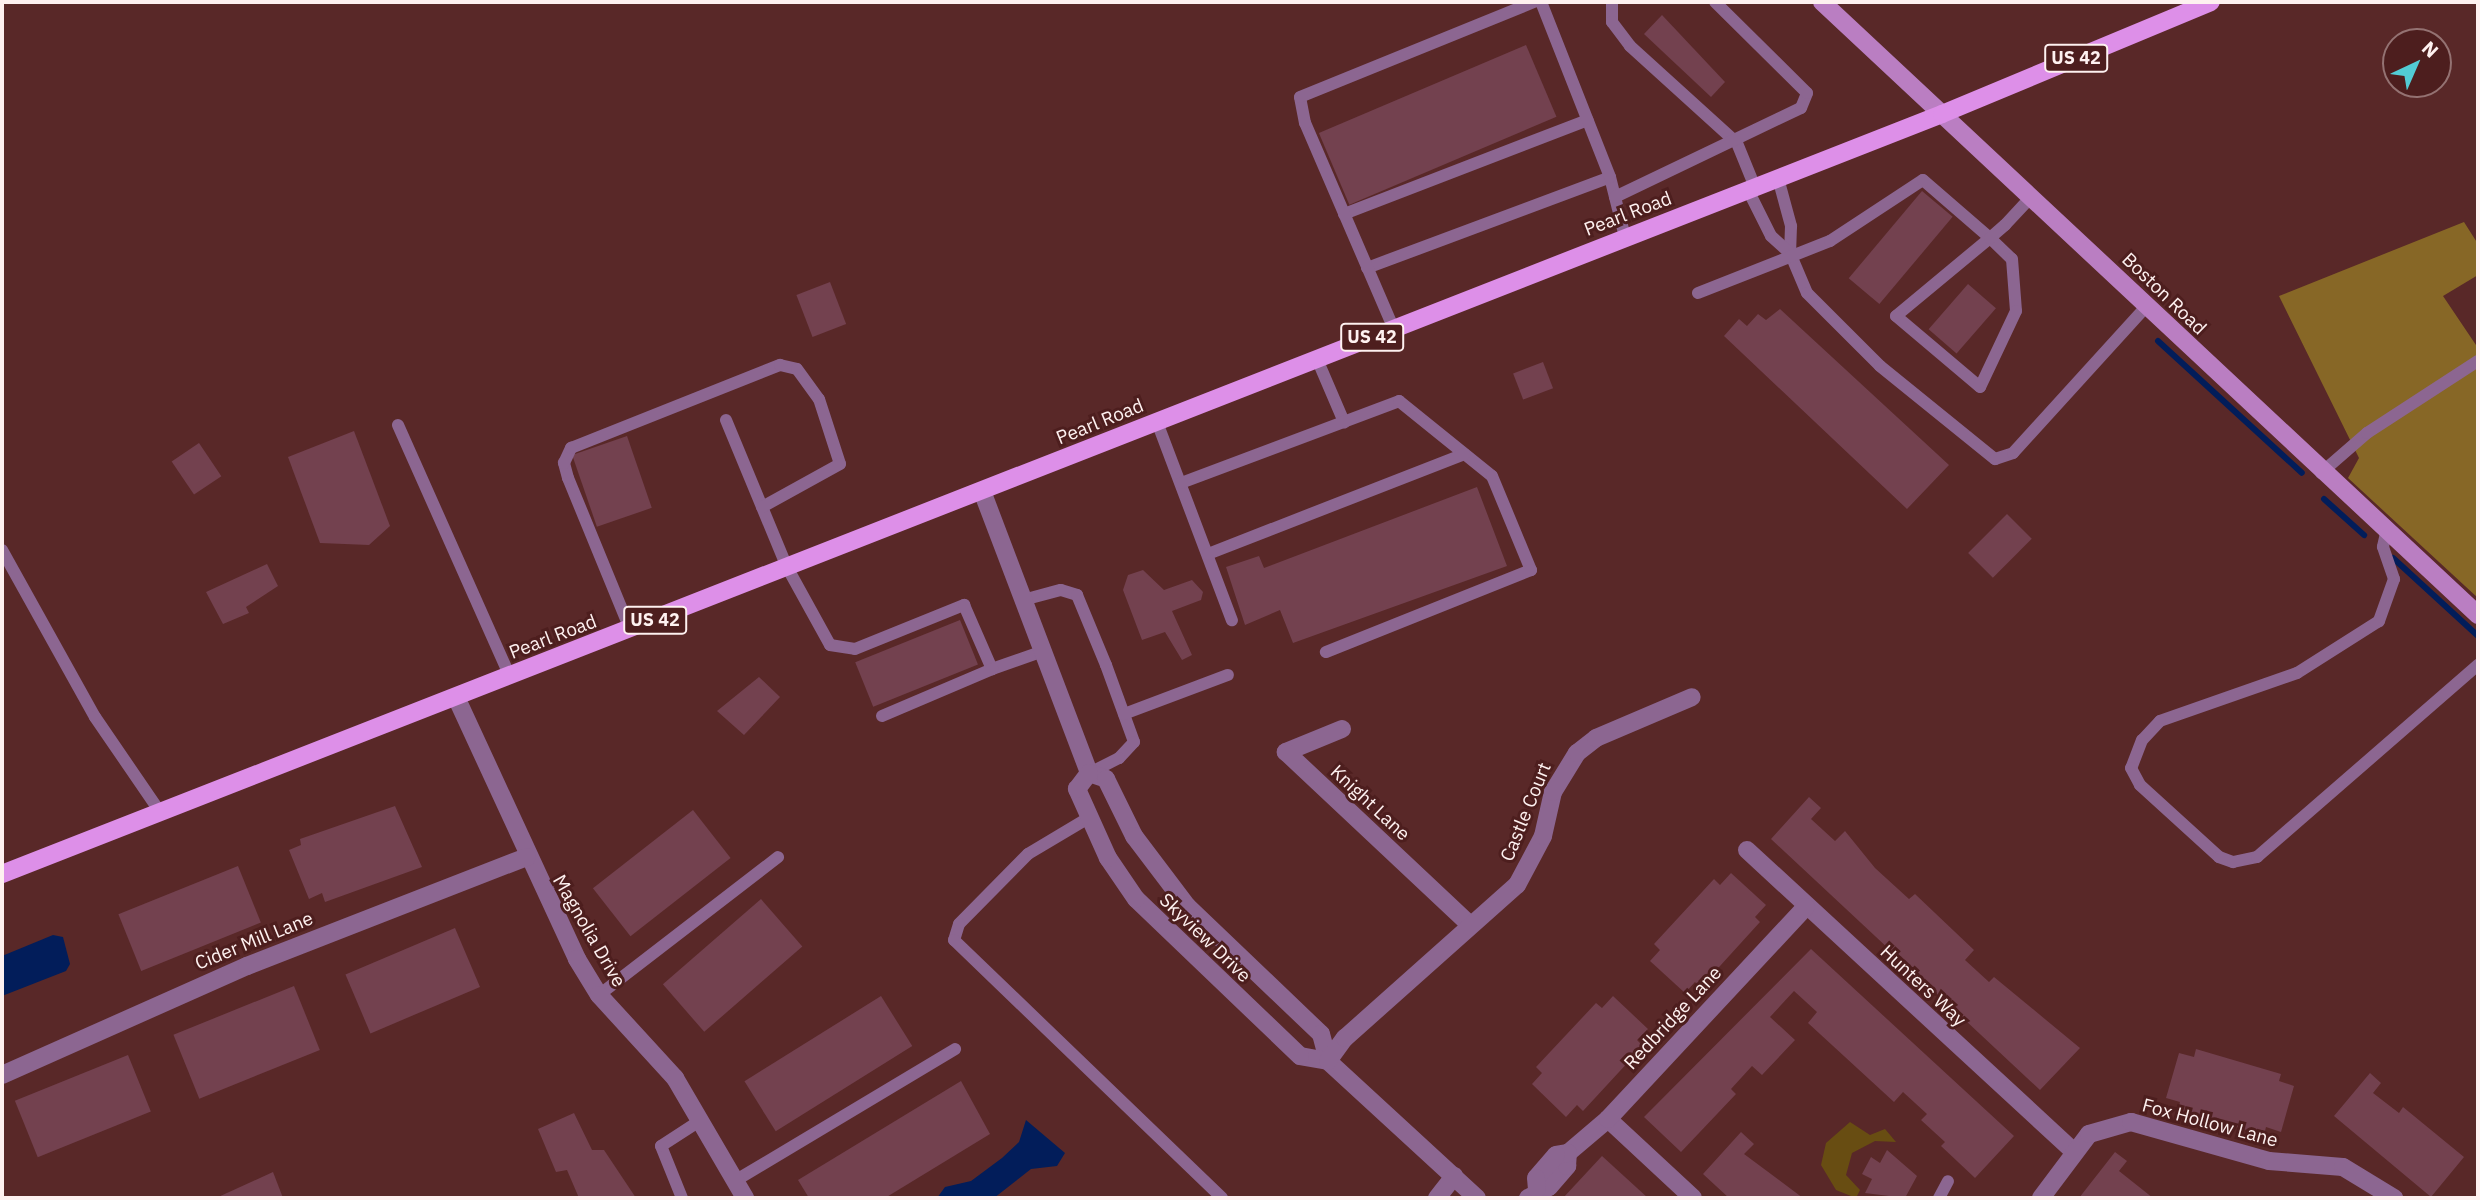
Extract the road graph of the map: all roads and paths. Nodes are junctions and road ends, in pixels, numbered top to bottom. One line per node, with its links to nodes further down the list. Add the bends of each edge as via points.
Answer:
1 (1534, 2): 15 (lane, via 1300,97)
2 (1541, 2): 8 (lane)
3 (1613, 2): 9 (lane, via 1612,22 1630,46)
4 (1715, 2): 9 (lane, via 1807,93 1801,108)
5 (1822, 2): 7 (street, Boston Road)
6 (2211, 2): 7 (main road, Pearl Road / US 42)
7 (1941, 114): 11 (main road, Pearl Road / US 42); 14 (street, Boston Road)
8 (1588, 120): 10 (lane); 15 (lane)
9 (1737, 143): 12 (lane); 13 (lane)
10 (1610, 177): 13 (lane); 19 (lane)
11 (1779, 178): 12 (main road, Pearl Road / US 42); 18 (lane, via 1791,226)
12 (1751, 188): 16 (main road, Pearl Road / US 42); 18 (lane, via 1771,236)
13 (1615, 197): 16 (lane)
14 (2031, 197): 17 (lane); 21 (street, Boston Road)
15 (1344, 214): 19 (lane)
16 (1625, 237): 22 (main road, Pearl Road / US 42)
17 (1990, 238): 17 (lane, via 1896,316 1980,387 2016,311 2012,259); 18 (lane, via 1923,180 1830,241)
18 (1790, 253): 20 (lane); 21 (lane, via 1798,279 1824,312 1912,395 1995,459 2012,453)
19 (1367, 268): 22 (lane)
20 (1698, 293)
21 (2147, 307): 30 (street, Boston Road)
22 (1393, 327): 23 (main road, Pearl Road / US 42)
23 (1317, 359): 26 (main road, Pearl Road / US 42); 27 (lane)
24 (2478, 361): 30 (lane, via 2367,433)
25 (726, 420): 33 (lane)
26 (1157, 422): 31 (lane); 32 (main road, Pearl Road / US 42)
27 (1344, 422): 29 (lane, via 1399,401); 31 (lane)
28 (398, 425): 47 (lane)
29 (1464, 454): 36 (lane); 43 (lane, via 1492,476 1531,570)
30 (2321, 473): 34 (street, Boston Road)
31 (1181, 483): 36 (lane)
32 (982, 491): 37 (main road, Pearl Road / US 42); 38 (street, Skyview Drive)
33 (762, 506): 37 (lane); 41 (lane, via 840,464 819,399 797,369 780,365 571,448 564,463 568,478)
34 (2386, 529): 39 (street, Boston Road); 44 (lane, via 2383,547 2394,579 2379,621 2297,673 2160,721 2141,740 2131,768 2140,785 2220,857 2233,862 2257,856)
35 (2, 550): 54 (lane, via 95,717)
36 (1208, 554): 40 (lane)
37 (787, 567): 41 (main road, Pearl Road / US 42); 45 (lane, via 830,645 855,649 964,605)
38 (1023, 600): 42 (street, Skyview Drive); 50 (lane, via 1061,590 1077,595)
39 (2478, 615)
40 (1232, 620)
41 (631, 629): 47 (main road, Pearl Road / US 42)
42 (1043, 651): 45 (lane); 53 (street, Skyview Drive)
43 (1326, 652)
44 (2478, 665)
45 (992, 669): 51 (lane)
46 (1228, 675): 50 (lane)
47 (510, 676): 48 (main road, Pearl Road / US 42)
48 (456, 697): 54 (main road, Pearl Road / US 42); 57 (street, Magnolia Drive)
49 (1692, 697): 61 (street, Castle Court, via 1596,738 1577,753 1553,792 1530,866)
50 (1124, 714): 53 (lane, via 1134,742 1119,758)
51 (882, 716)
52 (1342, 729): 61 (street, Knight Lane, via 1286,752)
53 (1089, 773): 55 (street, Skyview Drive, via 1077,789); 64 (street, Skyview Drive, via 1106,779 1134,836 1187,906 1321,1034)
54 (160, 812): 59 (main road, Pearl Road / US 42)
55 (1090, 817): 64 (street, Skyview Drive, via 1108,858 1161,928 1300,1056); 75 (lane, via 1028,854 959,924 954,940)
56 (1747, 850): 60 (street, Hunters Way)
57 (526, 857): 62 (street, Magnolia Drive); 65 (street, Cider Mill Lane, via 247,966)
58 (778, 857): 62 (lane)
59 (2, 874)
60 (1806, 906): 66 (street, Redbridge Lane); 68 (street, Hunters Way)
61 (1470, 925): 64 (street, Castle Court, via 1345,1038)
62 (599, 995): 67 (street, Magnolia Drive, via 675,1078)
63 (955, 1049): 70 (lane)
64 (1328, 1061): 69 (street, Skyview Drive)
65 (2, 1075)
66 (1608, 1119): 72 (street, Redbridge Lane, via 1568,1153 1556,1155 1536,1178); 78 (street)
67 (701, 1120): 70 (street, Magnolia Drive); 73 (lane, via 661,1146)
68 (2072, 1150): 80 (street, Fox Hollow Lane); 81 (street, Fox Hollow Lane, via 2109,1124 2131,1122 2269,1161 2343,1167)
69 (1454, 1176): 76 (street); 77 (street, Skyview Drive)
70 (738, 1179): 74 (street, Magnolia Drive)
71 (1948, 1181): 79 (lane)
72 (1532, 1194)
73 (682, 1198)
74 (745, 1198)
75 (1222, 1198)
76 (1437, 1198)
77 (1477, 1198)
78 (1693, 1198)
79 (1939, 1198)
80 (2042, 1198)
81 (2394, 1198)

